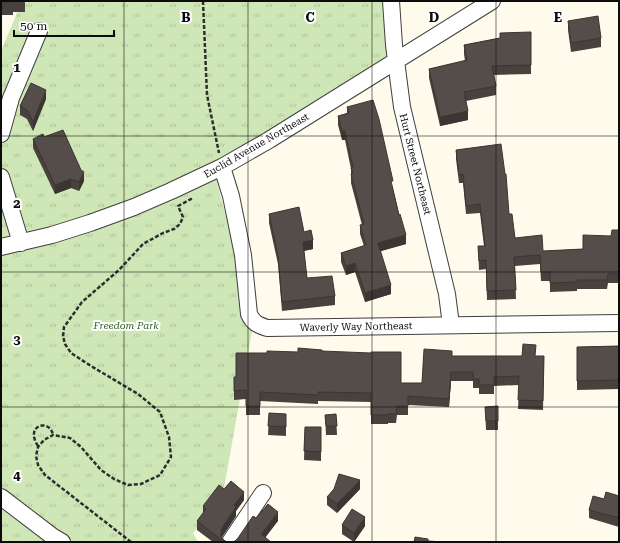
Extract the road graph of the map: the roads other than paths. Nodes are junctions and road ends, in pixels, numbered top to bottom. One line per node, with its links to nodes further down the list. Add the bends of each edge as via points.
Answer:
1 (391, 1): 4 (street, Hurt Street Northeast)
2 (492, 1): 4 (street, Euclid Avenue Northeast)
3 (39, 31): 5 (street, via 11,98)
4 (396, 60): 6 (street, Euclid Avenue Northeast); 11 (street, Hurt Street Northeast, via 402,106 447,294)
5 (1, 134)
6 (222, 167): 8 (street, Euclid Avenue Northeast, via 134,207); 11 (street, Waverly Way Northeast, via 231,196 243,255 249,314 256,324 267,328)
7 (1, 177): 8 (street)
8 (21, 243): 9 (street, Euclid Avenue Northeast)
9 (1, 248)
10 (619, 323): 11 (street, Waverly Way Northeast)
11 (451, 325)
12 (263, 493): 15 (street)
13 (1, 497): 14 (street)
14 (62, 542)
15 (230, 542)

